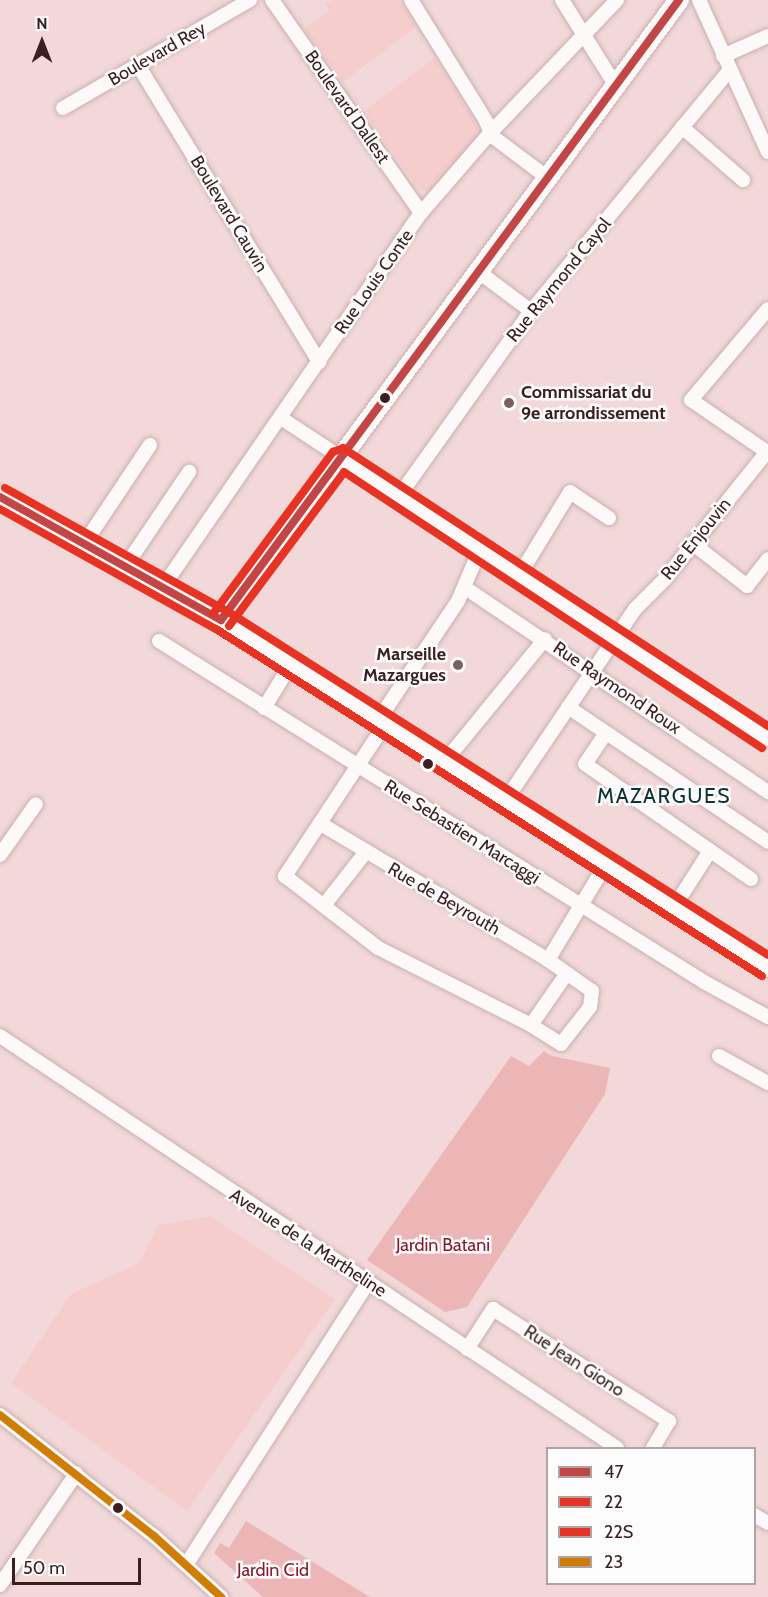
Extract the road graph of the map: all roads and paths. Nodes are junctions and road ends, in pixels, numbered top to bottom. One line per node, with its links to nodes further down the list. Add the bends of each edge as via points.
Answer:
1 (250, 0): 11 (street, Boulevard Rey)
2 (272, 0): 20 (street, Boulevard Dallest)
3 (411, 0): 16 (street)
4 (562, 0): 8 (street)
5 (617, 0): 8 (street, Rue Louis Conte)
6 (679, 0): 13 (street)
7 (699, 0): 10 (street)
8 (582, 34): 13 (street); 16 (street, Rue Louis Conte)
9 (768, 36): 10 (street)
10 (723, 56): 12 (street)
11 (138, 65): 14 (street, Boulevard Rey); 24 (street, Boulevard Cauvin)
12 (729, 71): 15 (street, Rue Raymond Cayol); 17 (street)
13 (615, 86): 18 (street)
14 (63, 108)
15 (682, 127): 19 (street); 23 (street, Rue Raymond Cayol)
16 (490, 133): 18 (street); 20 (street, Rue Louis Conte)
17 (768, 152)
18 (548, 178): 21 (street)
19 (743, 180)
20 (422, 213): 24 (street, Rue Louis Conte)
21 (479, 272): 23 (street); 27 (street)
22 (768, 309): 32 (street, Rue Enjouvin, via 691,400 767,452)
23 (531, 311): 29 (street, Rue Raymond Cayol)
24 (319, 362): 25 (street, Rue Louis Conte)
25 (281, 418): 27 (street); 39 (street, Rue Louis Conte)
26 (150, 445): 33 (street)
27 (341, 458): 29 (street); 40 (street)
28 (189, 472): 36 (street)
29 (399, 496): 34 (street)
30 (0, 497): 33 (street)
31 (609, 518): 37 (street, via 570,492)
32 (692, 543): 35 (street, via 747,586); 41 (street, Rue Enjouvin)
33 (84, 544): 36 (street)
34 (480, 549): 37 (street); 38 (street)
35 (768, 559)
36 (125, 567): 39 (street)
37 (520, 573): 41 (street)
38 (464, 587): 42 (street, Rue Raymond Roux); 48 (street, via 459,601)
39 (162, 588): 40 (street)
40 (221, 620): 44 (street)
41 (615, 638): 45 (street, Rue Enjouvin); 50 (street)
42 (545, 639): 45 (street, Rue Raymond Roux); 51 (street)
43 (159, 640): 47 (street, Rue Sebastien Marcaggi)
44 (291, 664): 47 (street); 48 (street)
45 (592, 671): 46 (street, Rue Enjouvin); 53 (street, Rue Raymond Roux)
46 (568, 707): 49 (street); 54 (street, Rue Enjouvin)
47 (264, 708): 52 (street, Rue Sebastien Marcaggi)
48 (379, 719): 51 (street); 52 (street, via 380,732)
49 (606, 733): 57 (street); 58 (street, via 585,765)
50 (768, 739)
51 (447, 760): 54 (street)
52 (358, 767): 56 (street); 64 (street, Rue Sebastien Marcaggi)
53 (768, 792)
54 (507, 798): 61 (street)
55 (36, 804): 60 (street)
56 (321, 824): 59 (street, Rue de Beyrouth); 63 (street, via 285,876)
57 (768, 842)
58 (710, 851): 62 (street); 65 (street)
59 (364, 853): 63 (street); 66 (street, Rue de Beyrouth)
60 (0, 855)
61 (606, 864): 64 (street); 65 (street)
62 (751, 879)
63 (325, 904): 70 (street, via 378,948)
64 (580, 905): 66 (street); 69 (street, Rue Sebastien Marcaggi)
65 (674, 907): 67 (street)
66 (548, 960): 68 (street, Rue de Beyrouth)
67 (768, 967)
68 (566, 976): 70 (street); 70 (street, Rue de Beyrouth, via 592,991 590,1007 561,1044)
69 (768, 1017)
70 (531, 1025)
71 (0, 1036): 74 (street, Avenue de la Martheline)
72 (719, 1056): 73 (street)
73 (768, 1083)
74 (369, 1283): 75 (street, Avenue de la Martheline); 80 (street)
75 (467, 1349): 77 (street, Avenue de la Martheline); 78 (street, Rue Jean Giono, via 493,1309 669,1421)
76 (0, 1414): 79 (street)
77 (614, 1447)
78 (654, 1447)
79 (76, 1474): 80 (street); 81 (street)
80 (186, 1565): 82 (street)
81 (0, 1585)
82 (221, 1597)

